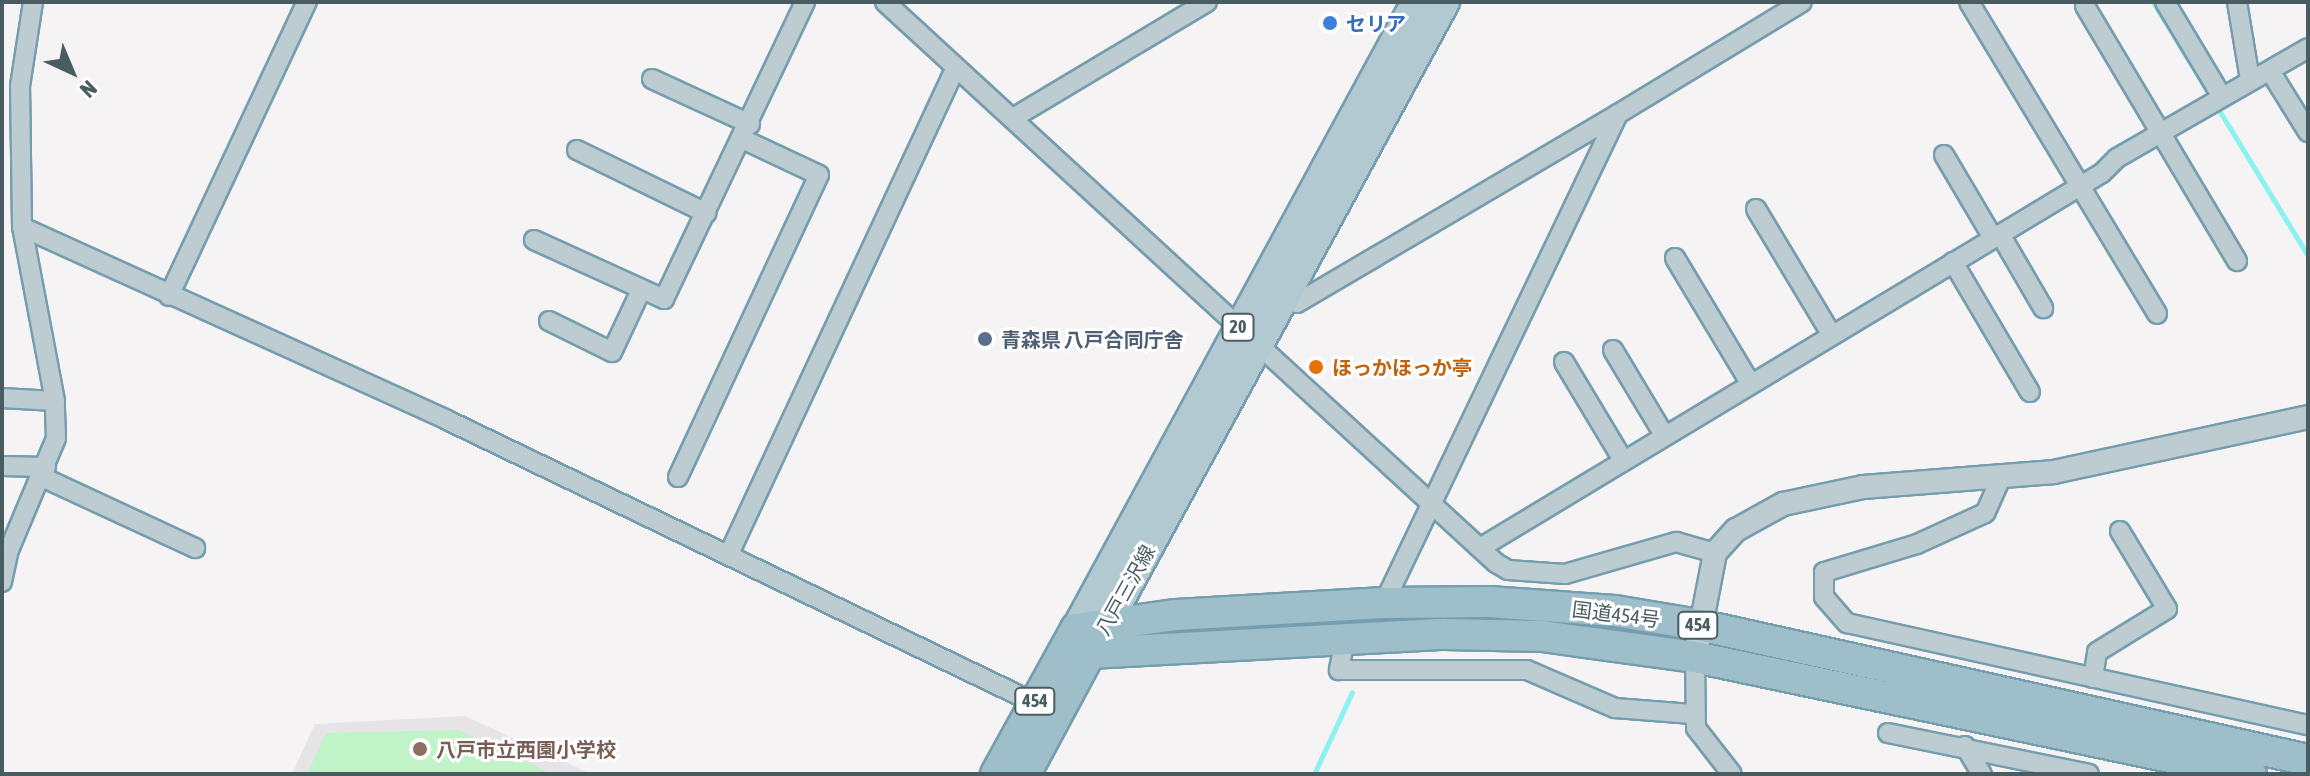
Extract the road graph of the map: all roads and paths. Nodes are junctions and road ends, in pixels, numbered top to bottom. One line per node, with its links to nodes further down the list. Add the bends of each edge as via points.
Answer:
1 (33, 2): 29 (street, via 20,86)
2 (307, 2): 36 (street)
3 (805, 2): 21 (street)
4 (885, 2): 14 (street)
5 (1207, 2): 20 (street)
6 (1416, 2): 41 (main road, 八戸三沢線 / 20)
7 (1445, 2): 37 (main road, 八戸三沢線 / 20)
8 (1802, 2): 19 (street)
9 (1969, 2): 26 (street)
10 (2165, 2): 18 (street)
11 (2237, 2): 17 (street)
12 (2085, 6): 23 (street)
13 (2308, 48): 15 (street)
14 (956, 67): 20 (street); 61 (street)
15 (2270, 71): 17 (street); 22 (street)
16 (652, 79): 21 (street)
17 (2250, 80): 18 (street)
18 (2217, 100): 23 (street)
19 (1618, 114): 37 (street, via 1297,303); 56 (street)
20 (1013, 118): 41 (street)
21 (746, 132): 28 (street); 54 (street, via 819,175)
22 (2308, 132)
23 (2160, 133): 26 (street); 33 (street)
24 (577, 150): 28 (street)
25 (1944, 155): 30 (street)
26 (2079, 187): 30 (street); 39 (street)
27 (1756, 209): 42 (street)
28 (706, 213): 35 (street, via 664,299)
29 (22, 227): 36 (street); 48 (street)
30 (1996, 236): 34 (street); 38 (street)
31 (534, 240): 35 (street)
32 (1675, 258): 45 (street)
33 (2237, 261)
34 (1953, 262): 42 (street); 46 (street)
35 (641, 290): 40 (street, via 612,352)
36 (169, 296): 61 (street)
37 (1282, 300): 41 (main road, 八戸三沢線 / 20)
38 (2043, 308)
39 (2157, 314)
40 (549, 321)
41 (1249, 334): 56 (street); 64 (main road, 八戸三沢線 / 20); 67 (main road, 八戸三沢線 / 20)
42 (1831, 334): 45 (street)
43 (1613, 350): 50 (street)
44 (1564, 362): 51 (street)
45 (1750, 383): 50 (street)
46 (2030, 392)
47 (2, 398): 48 (street)
48 (55, 401): 53 (street, via 56,438)
49 (2308, 417): 55 (street, via 2138,456)
50 (1664, 435): 51 (street)
51 (1623, 460): 59 (street)
52 (2, 466): 53 (street)
53 (44, 472): 58 (street); 62 (street, via 9,550)
54 (678, 477)
55 (2000, 480): 60 (street, via 1813,494 1757,516); 69 (street, via 1985,513 1917,544 1824,572 1824,597 1847,623)
56 (1432, 502): 59 (street); 63 (street)
57 (2120, 531): 69 (street, via 2167,609 2097,652)
58 (195, 548)
59 (1480, 548): 60 (street, via 1508,570 1565,574 1676,542)
60 (1715, 553): 65 (street)
61 (729, 554): 70 (street)
62 (2, 582)
63 (1384, 603): 64 (highway, 国道454号 / 454); 65 (highway, 国道454号 / 454, via 1489,602 1615,611)
64 (1108, 622): 67 (highway, 国道454号 / 454)
65 (1699, 625): 68 (street); 75 (highway, 国道454号 / 454)
66 (1346, 636): 67 (highway, 国道454号 / 454); 68 (highway, 国道454号 / 454, via 1542,636); 71 (street, via 1339,670 1527,670 1615,708)
67 (1083, 641): 70 (highway, 454)
68 (1695, 657): 71 (street); 81 (highway, 国道454号 / 454)
69 (2093, 678): 72 (street)
70 (1046, 708): 76 (highway, 454); 77 (highway, 454)
71 (1692, 714): 78 (street, via 1706,745)
72 (2308, 725)
73 (1888, 733): 74 (street)
74 (1965, 746): 79 (street); 80 (street)
75 (2308, 760)
76 (996, 774)
77 (1025, 774)
78 (1732, 774)
79 (1982, 774)
80 (2089, 774)
81 (2251, 774)

